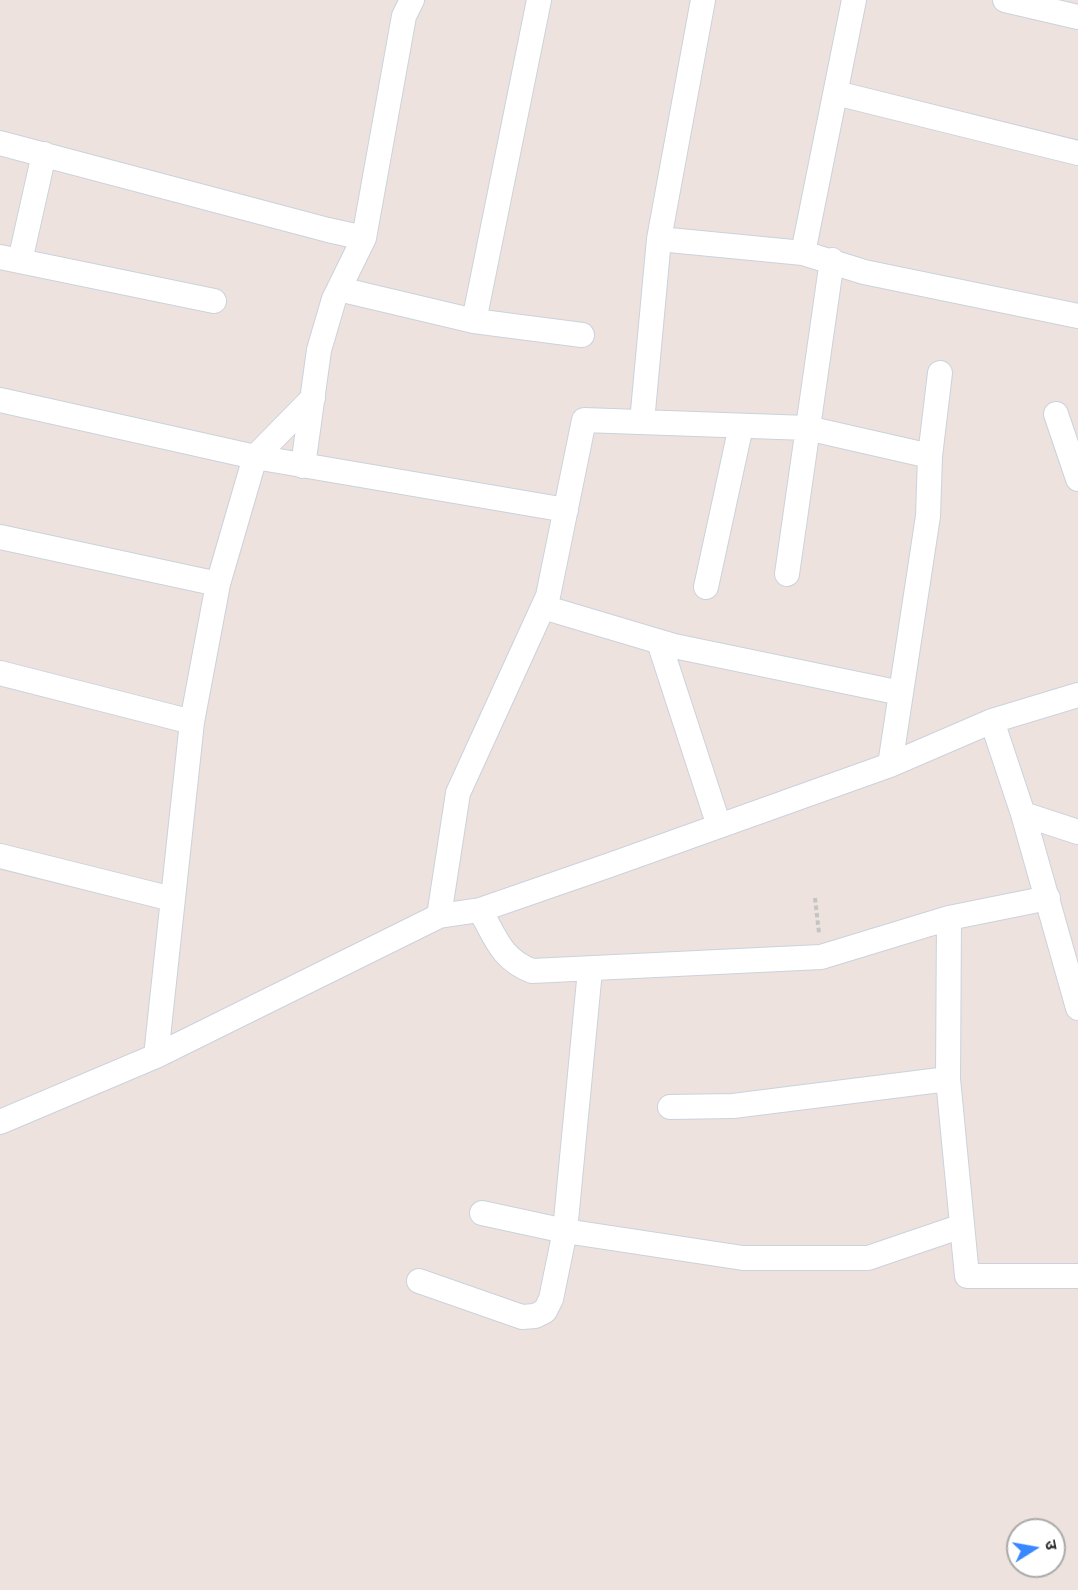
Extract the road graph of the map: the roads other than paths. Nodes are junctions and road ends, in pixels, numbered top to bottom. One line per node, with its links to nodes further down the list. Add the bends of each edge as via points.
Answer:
1 (412, 0): 11 (street, via 404,16)
2 (539, 0): 19 (street)
3 (703, 0): 12 (street)
4 (854, 0): 7 (street)
5 (1005, 0): 6 (street)
6 (1078, 17)
7 (836, 93): 9 (street); 13 (street)
8 (0, 142): 10 (street)
9 (1078, 153)
10 (44, 154): 11 (street); 14 (street)
11 (364, 238): 16 (street)
12 (659, 239): 13 (street); 25 (street)
13 (803, 253): 15 (street)
14 (10, 259): 17 (street)
15 (832, 260): 18 (street, via 864,272); 27 (street)
16 (339, 289): 19 (street); 22 (street, via 319,350)
17 (214, 301)
18 (1078, 316)
19 (474, 321): 20 (street)
20 (582, 335)
21 (940, 373): 28 (street)
22 (313, 398): 29 (street); 30 (street)
23 (0, 400): 29 (street)
24 (1056, 414): 31 (street)
25 (642, 422): 26 (street); 32 (street, via 584,420)
26 (741, 426): 27 (street); 36 (street)
27 (807, 428): 28 (street); 34 (street)
28 (930, 456): 40 (street, via 928,516)
29 (255, 457): 30 (street); 35 (street)
30 (303, 465): 32 (street)
31 (1078, 479)
32 (566, 510): 37 (street)
33 (0, 537): 35 (street)
34 (787, 574)
35 (218, 584): 42 (street)
36 (706, 587)
37 (543, 607): 38 (street); 52 (street, via 458,793)
38 (659, 642): 40 (street); 46 (street)
39 (0, 673): 42 (street)
40 (901, 693): 44 (street)
41 (1078, 695): 43 (street)
42 (192, 722): 50 (street)
43 (992, 722): 44 (street); 45 (street)
44 (890, 765): 46 (street)
45 (1023, 814): 47 (street); 49 (street)
46 (719, 826): 51 (street)
47 (1078, 832)
48 (0, 856): 50 (street)
49 (1048, 898): 53 (street); 55 (street)
50 (172, 899): 56 (street)
51 (480, 910): 52 (street); 54 (street, via 506,956 516,965 532,971)
52 (439, 916): 56 (street)
53 (949, 918): 54 (street, via 821,957); 57 (street)
54 (590, 969): 62 (street)
55 (1078, 1008)
56 (156, 1056): 59 (street)
57 (948, 1079): 58 (street, via 733,1106); 61 (street)
58 (670, 1107)
59 (0, 1122)
60 (482, 1213): 62 (street)
61 (962, 1226): 62 (street, via 868,1258 743,1258); 63 (street, via 967,1276)
62 (565, 1231): 64 (street, via 551,1299 545,1311 535,1316 522,1317)
63 (1078, 1276)
64 (419, 1281)

